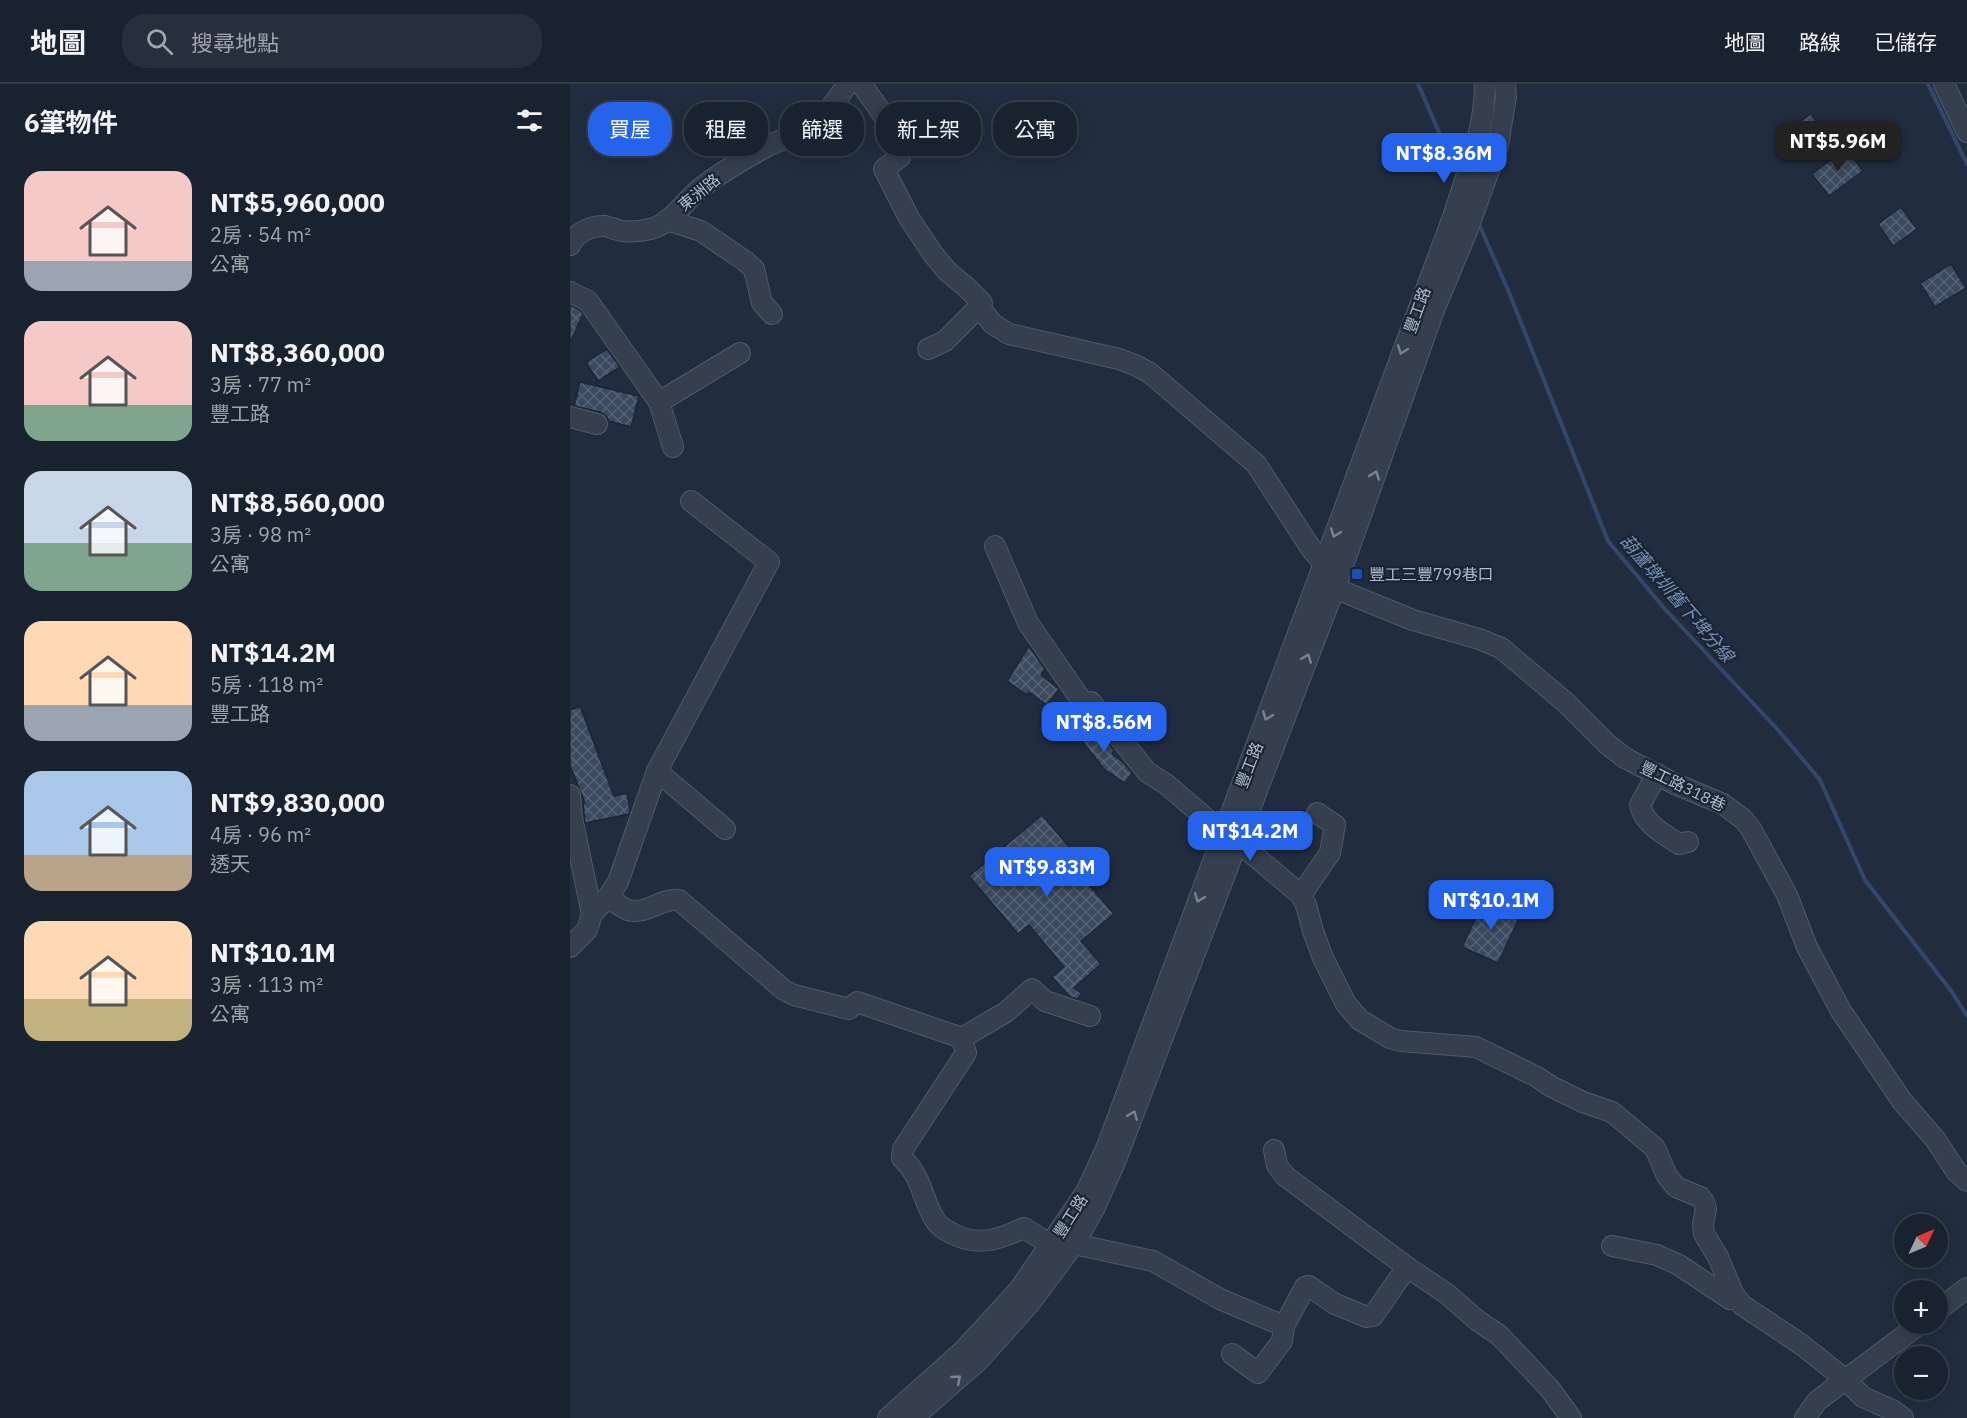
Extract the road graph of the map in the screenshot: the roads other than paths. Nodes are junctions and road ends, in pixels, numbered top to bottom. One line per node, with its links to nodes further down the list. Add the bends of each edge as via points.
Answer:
1 (847, 84): 7 (street, 東洲路, via 831,109 814,124 716,177)
2 (861, 84): 10 (street, via 900,148 900,157 884,170 909,218 940,263 982,303)
3 (1485, 84): 20 (street, 豐工路, one-way to 20, via 1478,141)
4 (1505, 84): 20 (street, 豐工路, one-way to 4, via 1498,145)
5 (1944, 84): 6 (street)
6 (1967, 132)
7 (667, 220): 8 (street, 東洲路, via 634,232 604,226 589,228 573,238); 11 (street, via 701,231 746,261 754,269 762,303)
8 (570, 245)
9 (570, 292): 14 (street, via 588,301)
10 (979, 307): 12 (street, via 945,341); 20 (street, via 993,324 1009,333 1119,359 1150,373 1256,464)
11 (772, 314)
12 (928, 349)
13 (740, 353): 14 (street)
14 (659, 402): 17 (street)
15 (570, 417): 16 (street)
16 (597, 424)
17 (673, 447)
18 (691, 501): 21 (street, via 769,562)
19 (995, 546): 26 (street, via 1028,623 1086,706 1091,702 1148,772)
20 (1329, 576): 22 (street, 豐工路318巷, via 1413,620 1501,648 1607,744); 26 (street, 豐工路)
21 (657, 771): 25 (street); 29 (street, via 618,882)
22 (1657, 774): 27 (street, via 1640,805 1642,812 1650,823 1679,844); 35 (street, 豐工路318巷, via 1723,804 1751,829 1787,895 1807,947 1841,1011 1902,1101)
23 (570, 795): 30 (street)
24 (1317, 813): 28 (street, via 1335,825 1330,853)
25 (725, 830)
26 (1231, 838): 28 (street); 36 (street, 豐工路, one-way to 26, via 1114,1162); 37 (street, 豐工路, one-way to 37, via 1106,1149 1086,1192)
27 (1688, 842)
28 (1300, 895): 41 (street, via 1341,995 1366,1025 1401,1041 1481,1049 1582,1102 1612,1112 1655,1148 1676,1187 1704,1202 1704,1234)
29 (608, 897): 30 (street); 33 (street, via 628,910 679,900 784,990 849,1009 857,1002)
30 (592, 914): 31 (street, via 587,930)
31 (570, 947)
32 (1090, 1017): 33 (street, via 1046,1001 1032,989 1006,1012)
33 (962, 1038): 37 (street, via 966,1053 909,1136 902,1158 914,1169 941,1227 959,1237 982,1242 1024,1228)
34 (1274, 1150): 39 (street, via 1277,1165 1285,1176)
35 (1967, 1181)
36 (1074, 1244): 37 (street); 43 (street, via 1153,1261 1220,1299); 48 (street, 豐工路, one-way to 36, via 979,1360 1030,1303)
37 (1051, 1245): 47 (street, 豐工路, via 1019,1290 963,1351)
38 (1612, 1246): 41 (street, via 1657,1255 1730,1299)
39 (1407, 1267): 43 (street, via 1372,1316 1335,1304 1309,1286); 49 (street, via 1499,1335)
40 (1967, 1288): 42 (street)
41 (1737, 1299): 46 (street)
42 (1948, 1302)
43 (1284, 1326): 45 (street, via 1282,1341 1258,1373)
44 (1907, 1334): 46 (street)
45 (1232, 1353)
46 (1846, 1380): 50 (street, via 1817,1401); 51 (street, via 1863,1397)
47 (888, 1418)
48 (913, 1418)
49 (1572, 1418)
50 (1805, 1418)
51 (1902, 1418)

